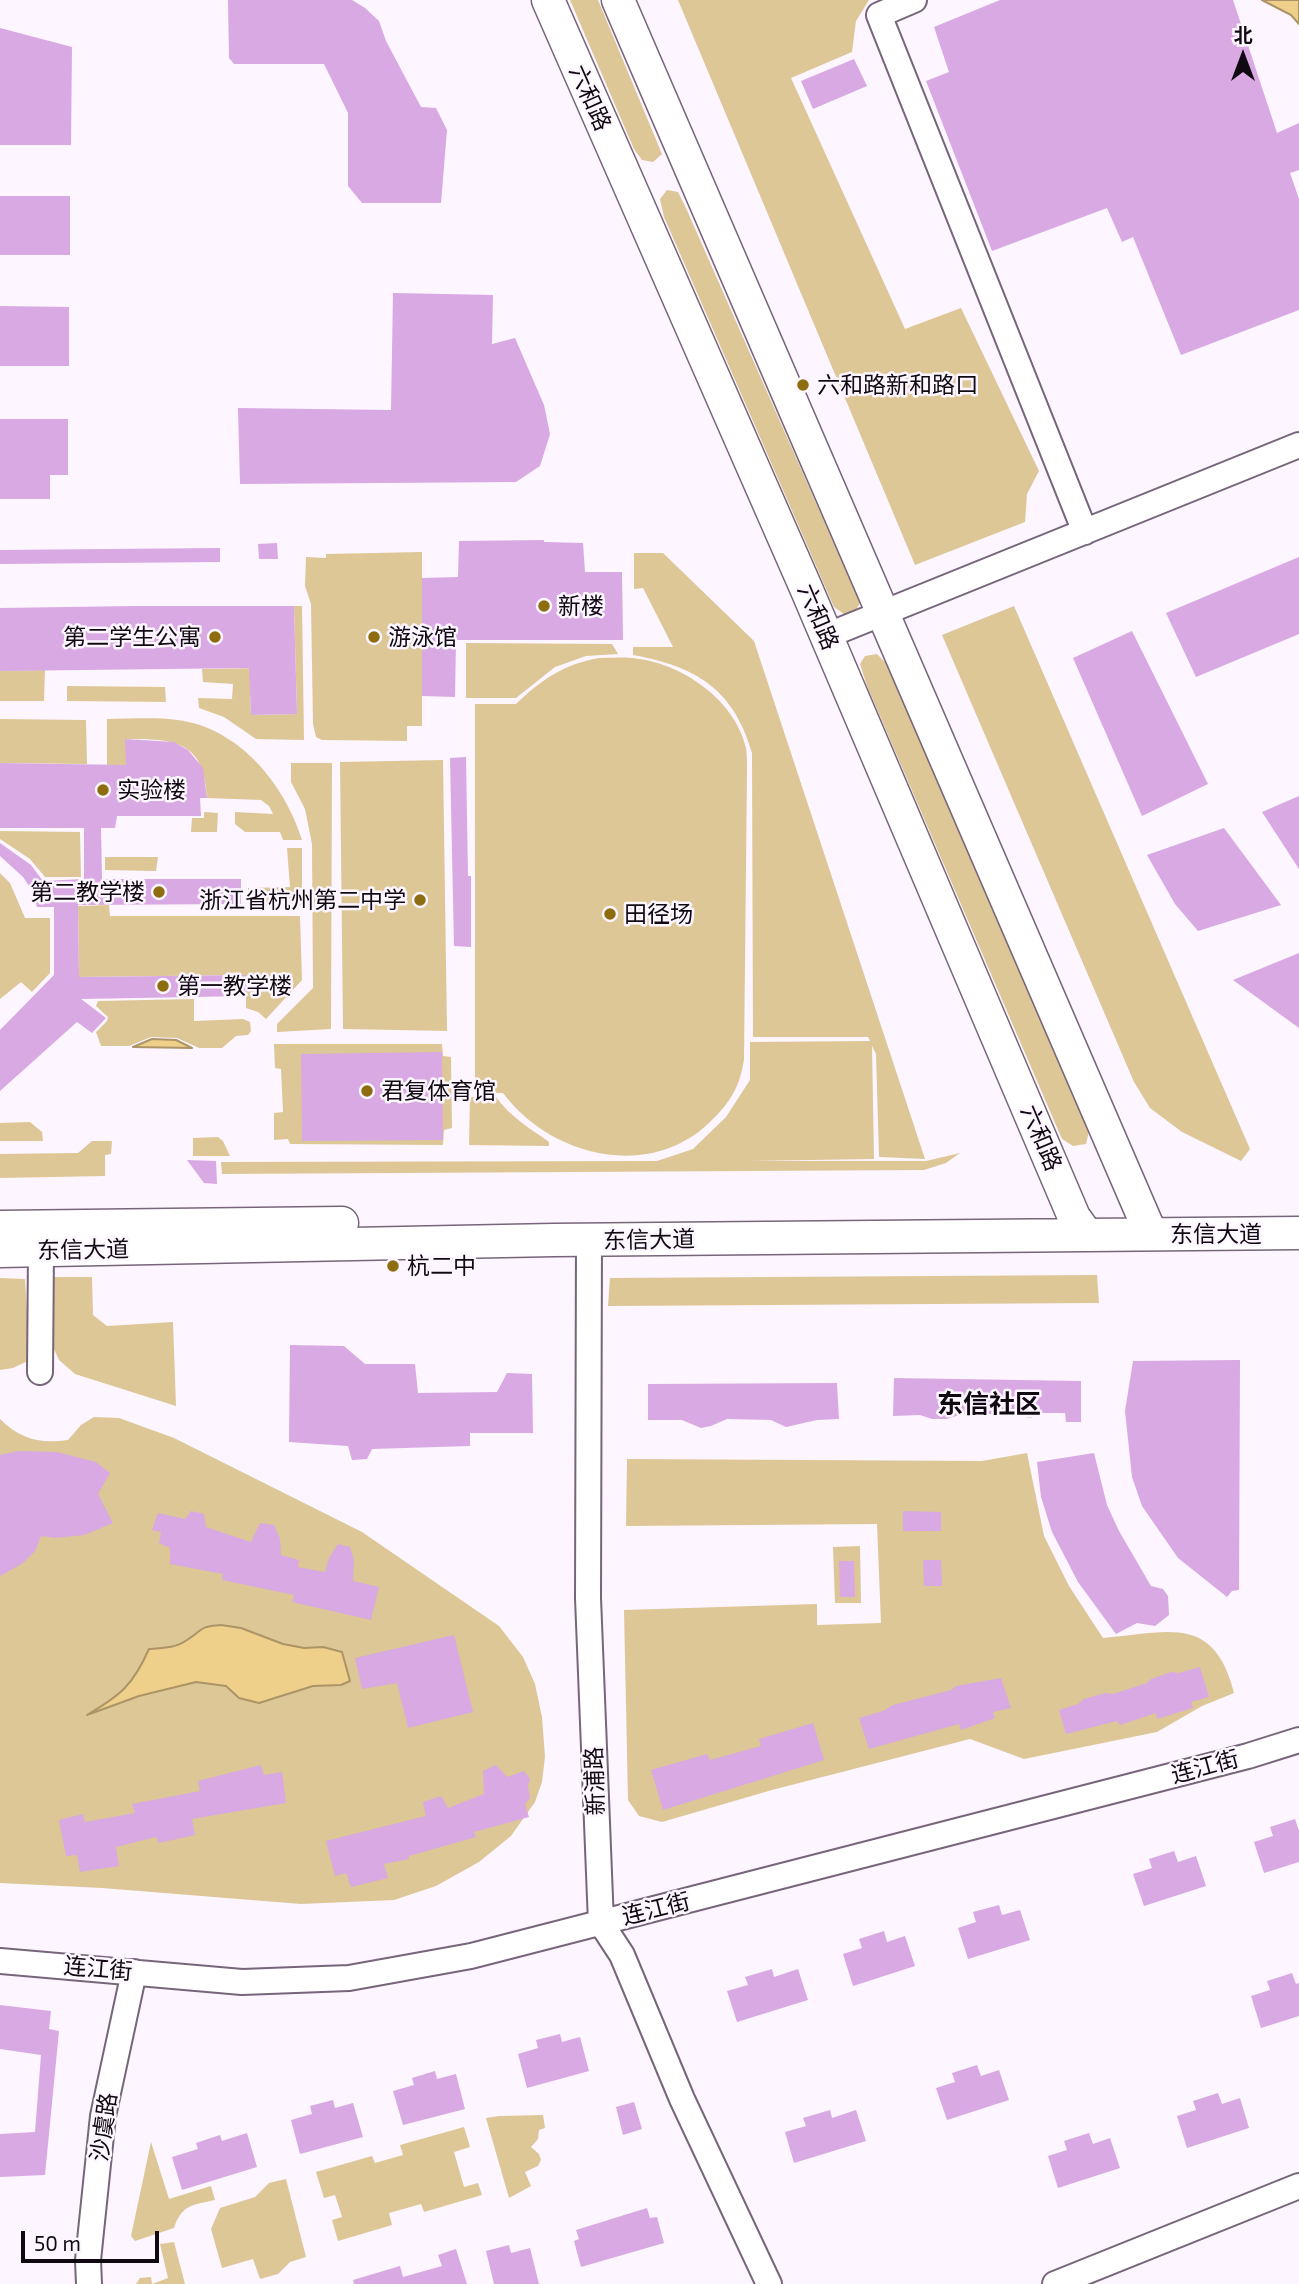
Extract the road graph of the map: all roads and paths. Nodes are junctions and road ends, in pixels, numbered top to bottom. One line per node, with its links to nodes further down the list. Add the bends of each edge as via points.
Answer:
1 (548, 0): 7 (main road, 六和路)
2 (618, 0): 6 (main road)
3 (914, 0): 5 (street, via 879,15)
4 (1299, 446): 5 (street)
5 (1085, 532): 6 (street)
6 (882, 613): 7 (street); 9 (main road)
7 (826, 636): 10 (main road, 六和路)
8 (1299, 1211): 9 (main road, 东信大道)
9 (1147, 1224): 10 (main road, 东信大道); 12 (main road, 东信大道)
10 (1080, 1226): 11 (main road, 东信大道, via 604,1219); 13 (main road, 东信大道)
11 (0, 1227)
12 (1299, 1233)
13 (589, 1240): 15 (main road, 东信大道); 18 (street, 新浦路, via 588,1598)
14 (0, 1251): 15 (main road, 东信大道)
15 (41, 1251): 16 (street)
16 (40, 1372)
17 (1299, 1740): 18 (street, 连江街)
18 (601, 1923): 20 (street, 连江街, via 471,1956 349,1978 242,1982); 23 (street, via 622,1955 682,2099)
19 (0, 1961): 20 (street, 连江街)
20 (134, 1972): 22 (street, 沙虞路, via 103,2116)
21 (1299, 2186): 24 (street)
22 (89, 2284)
23 (769, 2284)
24 (1055, 2284)

